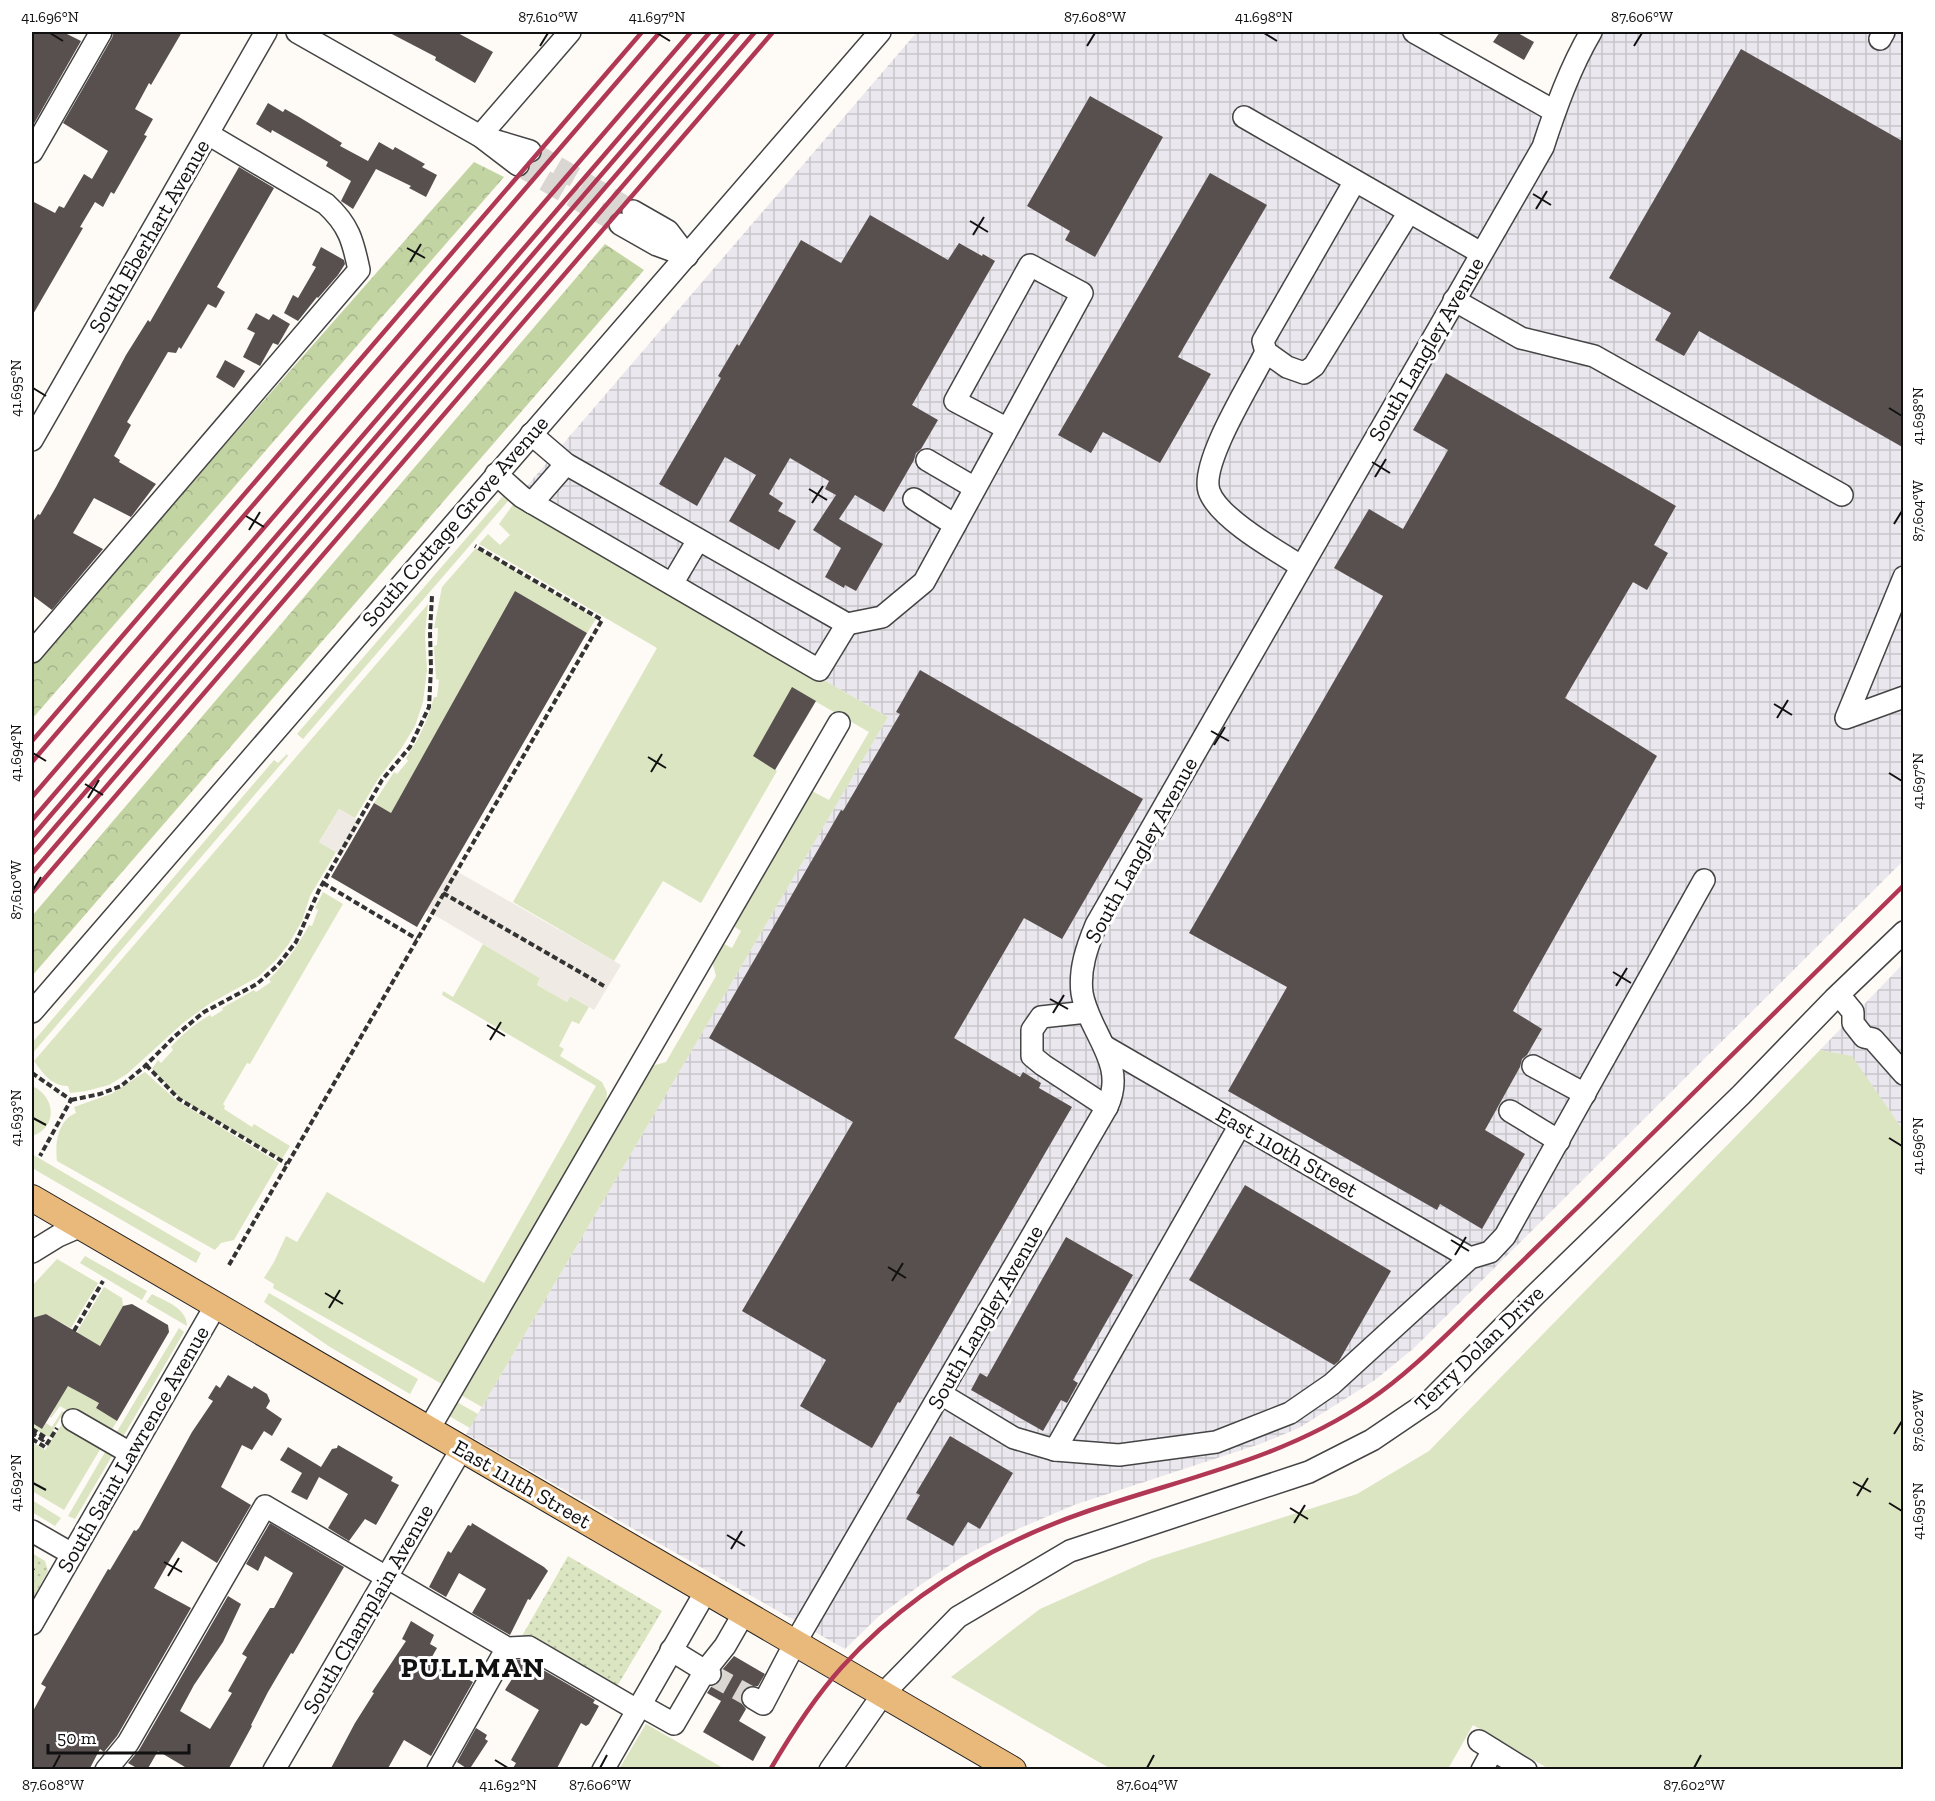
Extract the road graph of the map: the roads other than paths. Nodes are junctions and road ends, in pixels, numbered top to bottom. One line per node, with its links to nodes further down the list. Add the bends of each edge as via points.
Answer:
1 (101, 32): 12 (street)
2 (266, 32): 10 (street, South Eberhart Avenue)
3 (297, 32): 11 (street)
4 (570, 32): 11 (street)
5 (880, 32): 18 (street, South Cottage Grove Avenue)
6 (1591, 32): 8 (street, South Langley Avenue)
7 (1428, 35): 8 (street)
8 (1554, 111): 17 (street, South Langley Avenue, via 1543,147)
9 (1244, 117): 14 (street)
10 (208, 134): 23 (street, South Eberhart Avenue); 37 (street, via 326,204 347,228 359,270)
11 (480, 136): 13 (street)
12 (32, 152)
13 (524, 158)
14 (1355, 181): 15 (street); 20 (street, via 1263,341)
15 (1409, 212): 17 (street); 20 (street, via 1314,366 1304,373)
16 (627, 218): 18 (street, via 657,245)
17 (1481, 253): 19 (street, South Langley Avenue)
18 (687, 256): 22 (street, South Cottage Grove Avenue)
19 (1454, 300): 28 (street, via 1521,338 1594,356); 33 (street, South Langley Avenue)
20 (1266, 352): 33 (street, via 1210,465 1209,491 1222,510)
21 (1006, 428): 21 (street, via 1082,292 1030,265 955,401); 27 (street)
22 (531, 434): 25 (street); 26 (street, South Cottage Grove Avenue)
23 (32, 440)
24 (927, 460): 27 (street)
25 (566, 464): 30 (street); 32 (street)
26 (496, 474): 30 (street); 43 (street, South Cottage Grove Avenue)
27 (975, 488): 31 (street)
28 (1842, 495)
29 (914, 499): 31 (street)
30 (532, 503): 35 (street)
31 (955, 525): 36 (street, via 924,582 882,617)
32 (698, 540): 35 (street); 36 (street)
33 (1301, 566): 44 (street, South Langley Avenue, via 1096,925 1082,969)
34 (1904, 577): 38 (street, via 1846,718)
35 (672, 584): 36 (street, via 819,670)
36 (847, 624)
37 (32, 652)
38 (1904, 697)
39 (838, 723): 60 (street)
40 (1704, 880): 48 (street)
41 (1904, 932): 42 (street, Terry Dolan Drive)
42 (1839, 995): 47 (street, via 1853,1012 1861,1013 1874,1030 1873,1039); 74 (street, Terry Dolan Drive, via 1431,1400 1372,1440 1309,1472 1070,1551 958,1617)
43 (32, 1012)
44 (1087, 1012): 45 (street, South Langley Avenue); 49 (street, via 1041,1017 1032,1030 1032,1056)
45 (1104, 1046): 49 (street, South Langley Avenue, via 1114,1083); 51 (street, East 110th Street)
46 (1533, 1066): 48 (street)
47 (1903, 1073)
48 (1585, 1094): 52 (street)
49 (1107, 1107): 58 (street, South Langley Avenue)
50 (1510, 1111): 52 (street)
51 (1240, 1125): 56 (street, East 110th Street); 62 (street)
52 (1559, 1141): 56 (street, via 1506,1236 1490,1252)
53 (32, 1198): 54 (main road, East 111th Street)
54 (81, 1226): 55 (street); 57 (main road, East 111th Street)
55 (32, 1252)
56 (1470, 1258): 62 (street, via 1332,1384 1290,1413 1216,1442 1119,1455)
57 (216, 1305): 60 (main road, East 111th Street); 63 (street, South Saint Lawrence Avenue)
58 (941, 1394): 62 (street, via 1014,1438); 70 (street, South Langley Avenue)
59 (67, 1420): 63 (street)
60 (429, 1429): 61 (main road, East 111th Street)
61 (462, 1448): 66 (street, South Champlain Avenue); 67 (main road, East 111th Street)
62 (1055, 1450)
63 (130, 1453): 65 (street, South Saint Lawrence Avenue)
64 (32, 1531): 65 (street)
65 (72, 1554): 69 (street, South Saint Lawrence Avenue)
66 (386, 1578): 71 (street); 77 (street, via 265,1506 128,1743); 78 (street, South Champlain Avenue)
67 (706, 1591): 68 (main road, East 111th Street); 72 (street)
68 (744, 1613): 70 (main road, East 111th Street); 73 (street)
69 (32, 1624)
70 (795, 1643): 74 (main road, East 111th Street); 75 (street, South Langley Avenue, via 763,1704)
71 (507, 1648): 76 (street, via 529,1647); 79 (street)
72 (671, 1650): 73 (street); 76 (street)
73 (708, 1672): 76 (street, via 674,1724)
74 (883, 1694): 81 (street, Terry Dolan Drive); 82 (main road, East 111th Street)
75 (753, 1698)
76 (639, 1707): 80 (street)
77 (106, 1770)
78 (274, 1770)
79 (438, 1770)
80 (603, 1770)
81 (830, 1770)
82 (1013, 1770)
83 (1482, 1770): 84 (street, via 1486,1746)
84 (1526, 1770)

